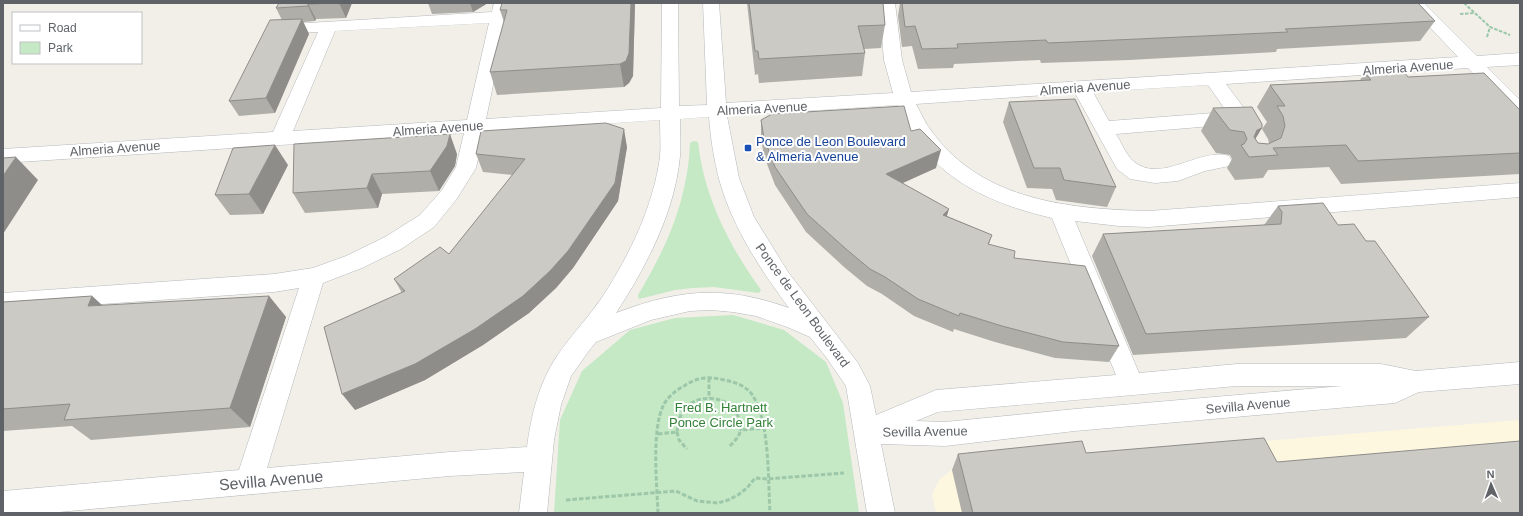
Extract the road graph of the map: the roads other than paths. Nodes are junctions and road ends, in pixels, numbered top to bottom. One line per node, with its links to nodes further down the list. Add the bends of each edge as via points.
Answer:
1 (670, 3): 15 (street)
2 (711, 3): 13 (street, Ponce de Leon Boulevard)
3 (887, 3): 12 (street, via 892,54)
4 (1415, 3): 9 (street)
5 (500, 10): 6 (street); 17 (street)
6 (329, 26): 7 (street); 19 (street)
7 (280, 29)
8 (1520, 59): 9 (street, Almeria Avenue)
9 (1472, 62): 10 (street, Almeria Avenue); 14 (street)
10 (1213, 79): 11 (street, Almeria Avenue); 16 (street)
11 (1081, 88): 12 (street, Almeria Avenue); 18 (street)
12 (904, 99): 13 (street, Almeria Avenue); 24 (street, via 927,140 948,163 974,182 1003,196)
13 (718, 111): 15 (street, Almeria Avenue); 27 (street, Ponce de Leon Boulevard, via 729,179 750,230 780,278)
14 (1520, 111)
15 (670, 114): 17 (street, Almeria Avenue); 28 (street, via 668,168 655,216 626,275 605,311)
16 (1242, 118): 18 (street); 20 (street)
17 (477, 126): 19 (street, Almeria Avenue); 25 (street, via 466,168 450,195 427,221 393,243 354,262)
18 (1103, 128): 22 (street, via 1124,164 1137,174 1178,174 1201,164)
19 (280, 138): 21 (street, Almeria Avenue)
20 (1256, 141)
21 (3, 156)
22 (1222, 161)
23 (1520, 190): 24 (street, via 1149,220)
24 (1060, 212): 31 (street)
25 (314, 277): 26 (street, via 274,283); 34 (street)
26 (3, 302)
27 (819, 330): 28 (street, via 756,307 720,300 670,304 648,310); 32 (street, Ponce de Leon Boulevard, via 843,358 858,386)
28 (586, 336): 33 (street, via 568,359 553,390 544,424)
29 (1520, 373): 30 (street, Sevilla Avenue)
30 (1416, 382): 31 (street, Sevilla Avenue, via 1381,375 1244,375); 32 (street, Sevilla Avenue, via 1395,392 945,434)
31 (1132, 384): 32 (street, Sevilla Avenue, via 936,401)
32 (867, 431): 38 (street, Ponce de Leon Boulevard)
33 (539, 459): 34 (street, Sevilla Avenue, via 450,464); 37 (street)
34 (249, 482): 36 (street, Sevilla Avenue)
35 (3, 504): 36 (street, Sevilla Avenue)
36 (50, 507)
37 (533, 513)
38 (881, 513)

